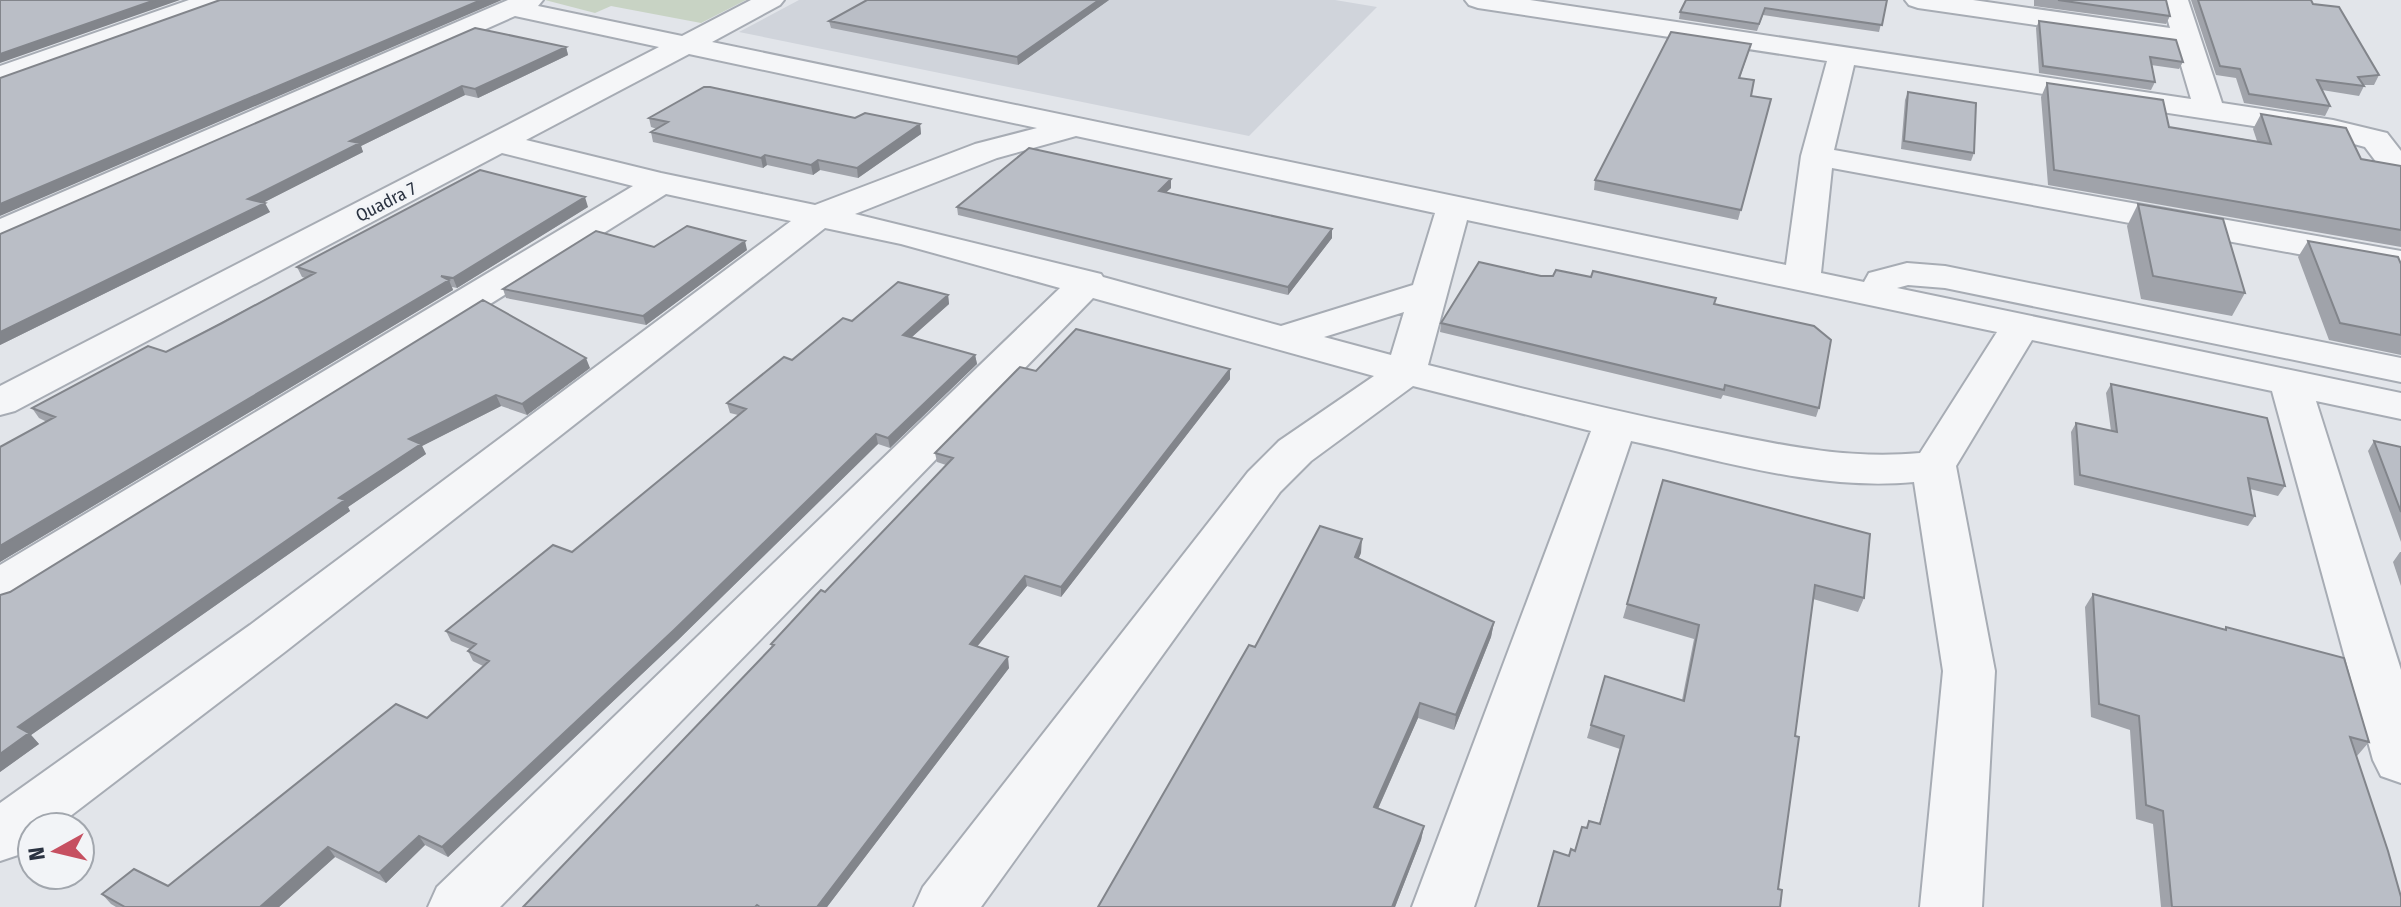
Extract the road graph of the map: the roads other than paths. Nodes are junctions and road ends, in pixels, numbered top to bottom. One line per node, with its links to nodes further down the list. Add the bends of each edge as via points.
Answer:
1 (213, 0): 15 (street)
2 (771, 0): 11 (street, Quadra 7)
3 (1449, 0): 12 (street, via 1476,18 1711,59 1737,60)
4 (1478, 0): 8 (street)
5 (1918, 0): 9 (street)
6 (2175, 0): 10 (street)
7 (521, 4): 11 (street); 26 (street)
8 (1580, 8): 12 (street)
9 (1950, 18): 10 (street); 14 (street, via 1941,50)
10 (2186, 38): 16 (street)
11 (685, 45): 17 (street); 18 (street, Quadra 7)
12 (1795, 49): 13 (street)
13 (1842, 55): 14 (street); 20 (street)
14 (1894, 63): 16 (street); 21 (street, via 2009,103)
15 (0, 76)
16 (2209, 110): 21 (street, via 2376,140)
17 (1075, 127): 19 (street); 23 (street)
18 (500, 143): 22 (street); 37 (street, Quadra 7)
19 (986, 151): 24 (street); 25 (street)
20 (1817, 156): 27 (street); 28 (street)
21 (2399, 168)
22 (661, 183): 24 (street); 41 (street)
23 (1454, 206): 28 (street); 30 (street)
24 (820, 215): 25 (street); 43 (street)
25 (924, 217): 29 (street)
26 (0, 232)
27 (2401, 262)
28 (1802, 280): 31 (street)
29 (1088, 282): 33 (street); 44 (street)
30 (1429, 292): 33 (street); 35 (street)
31 (1867, 292): 32 (street); 34 (street, via 1886,278 1945,277)
32 (2021, 325): 36 (street); 40 (street)
33 (1285, 337): 35 (street)
34 (2401, 370)
35 (1406, 372): 39 (street); 45 (street, via 1295,451 1264,482)
36 (2290, 383): 38 (street); 42 (street)
37 (0, 402)
38 (2401, 406)
39 (1615, 424): 40 (street, via 1818,467 1878,471); 46 (street)
40 (1934, 466): 47 (street, via 1969,671)
41 (0, 588)
42 (2401, 760)
43 (0, 836)
44 (459, 907)
45 (945, 907)
46 (1443, 907)
47 (1951, 907)

